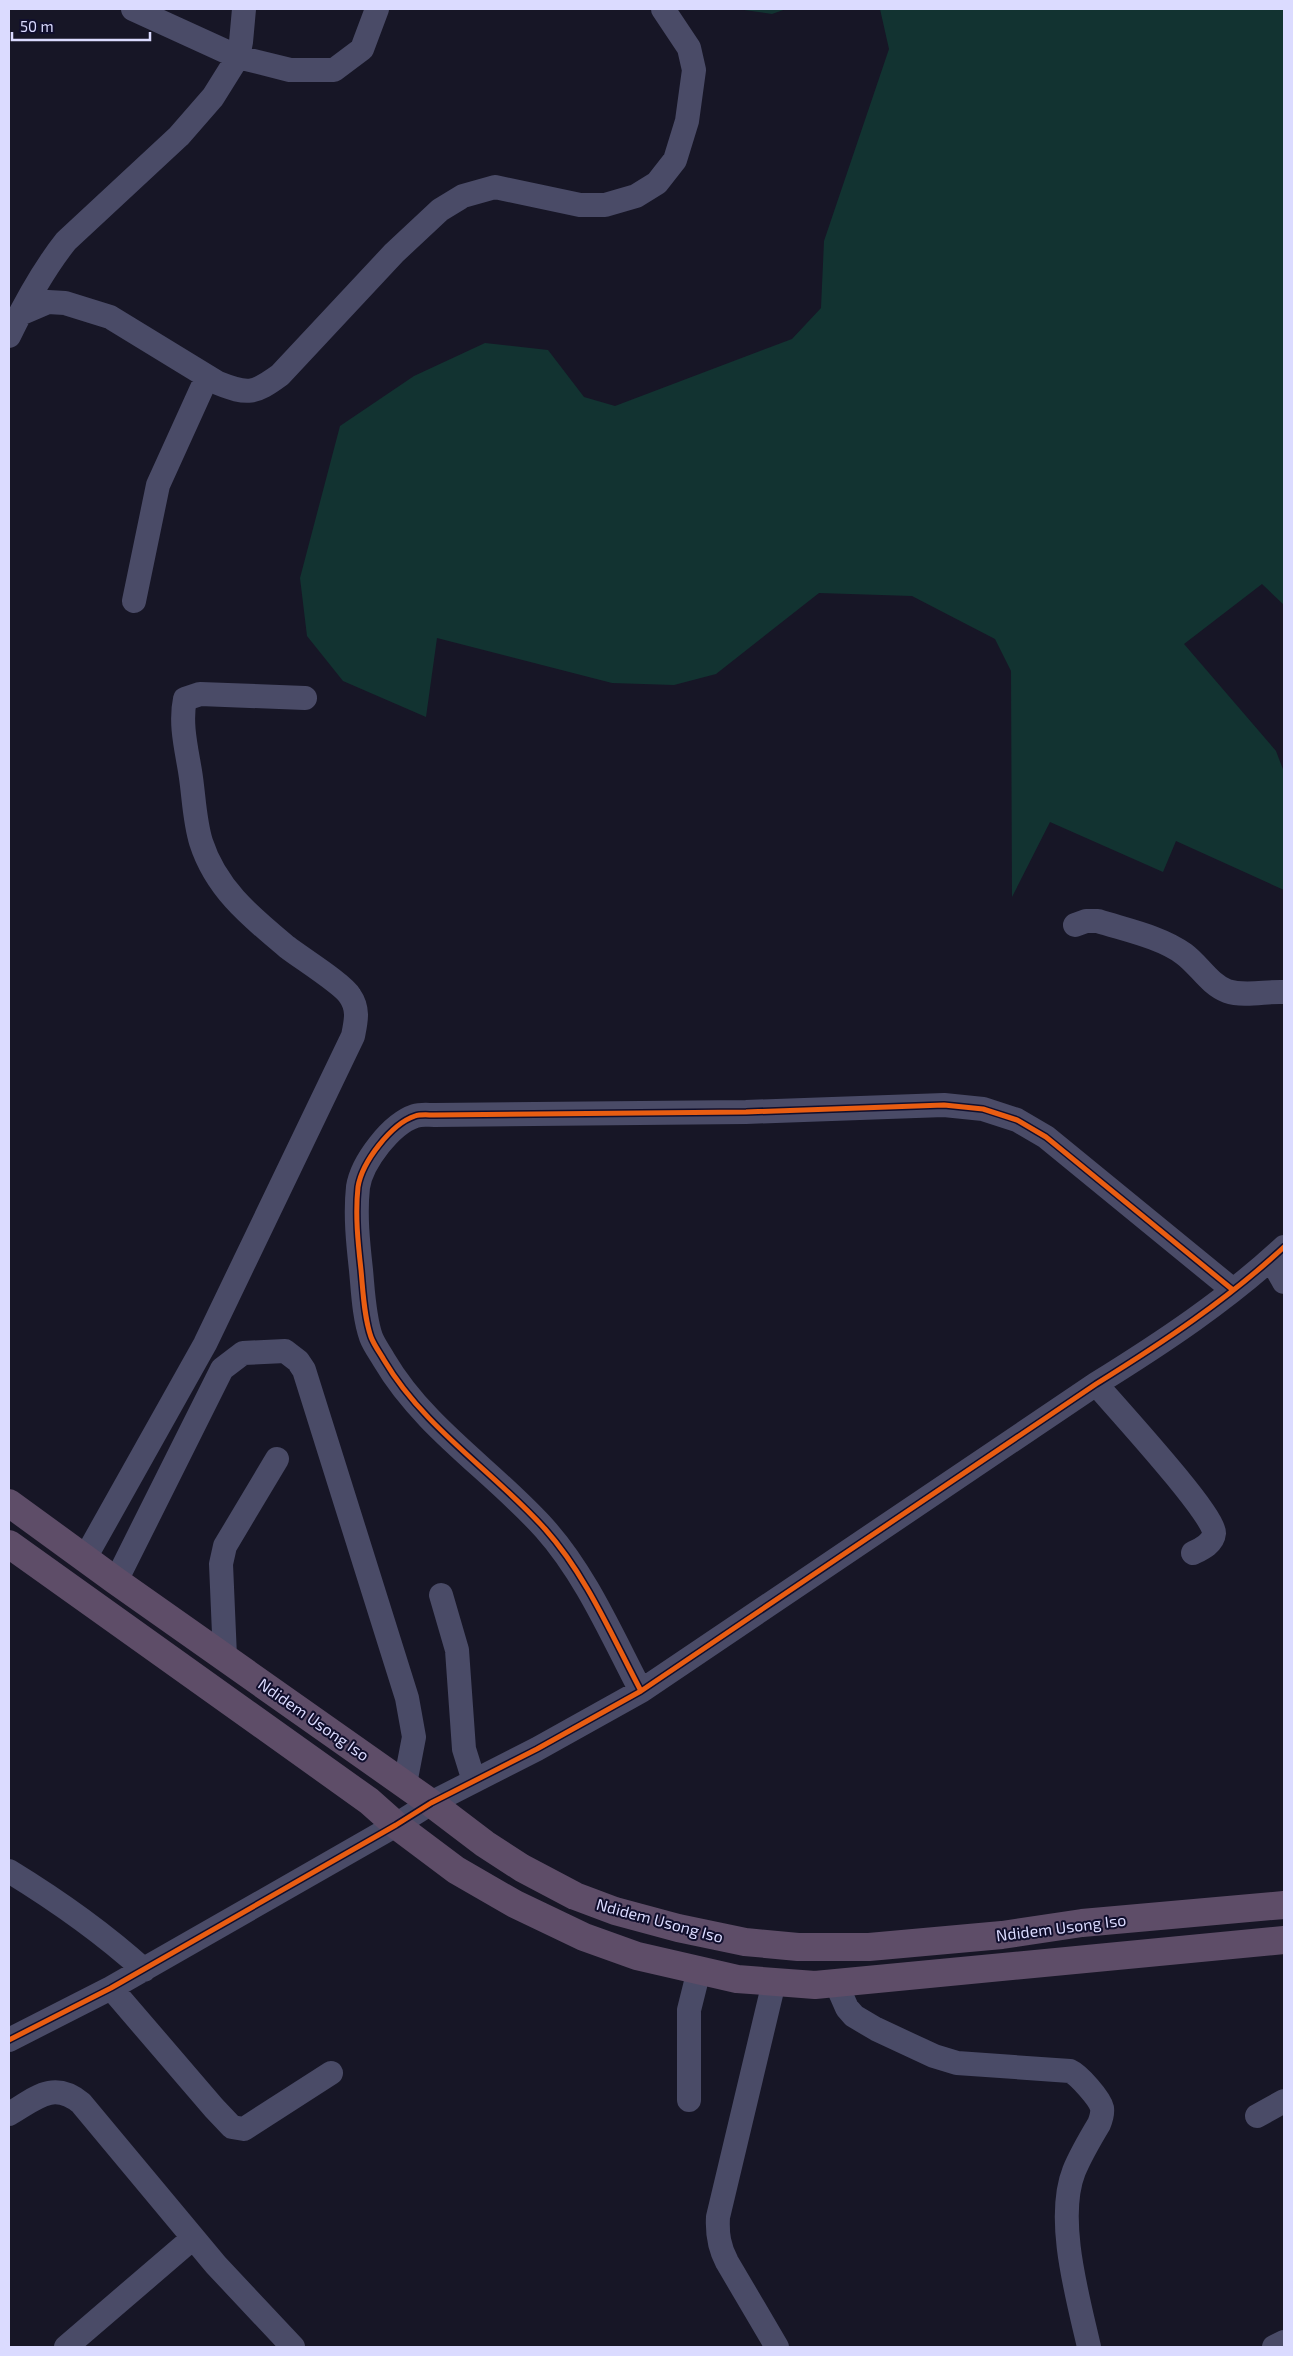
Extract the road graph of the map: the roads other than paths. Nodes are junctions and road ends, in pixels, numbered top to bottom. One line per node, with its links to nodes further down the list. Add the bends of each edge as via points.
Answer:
1 (133, 9): 5 (street)
2 (244, 9): 5 (street)
3 (376, 9): 5 (street, via 362,49 334,70 290,70)
4 (663, 9): 8 (street, via 689,48 694,70 687,121 675,160 657,184 636,196 605,205 580,205 495,187 463,196 440,210 394,253 280,376 261,389 249,392 233,389)
5 (238, 57): 6 (street, via 213,96 179,136 66,241 51,259)
6 (20, 314): 7 (street); 8 (street, via 48,302 93,311 135,331)
7 (9, 336)
8 (207, 377): 9 (street, via 158,485)
9 (134, 601)
10 (305, 698): 21 (street, via 200,694 185,699 182,715 193,804 201,843 232,899 350,994 356,1007 352,1036 206,1344)
11 (1075, 925): 12 (street, via 1098,921 1173,947 1229,992)
12 (1284, 992)
13 (1278, 1253): 14 (street); 15 (street)
14 (1284, 1282)
15 (1233, 1290): 16 (street, via 1165,1341); 25 (street, via 1046,1137 1017,1120 983,1109 944,1105 746,1112 434,1115 416,1116 400,1125 369,1158 358,1185 357,1233 371,1337 398,1384 444,1434 546,1530 576,1571)
16 (1096, 1384): 20 (street, via 1213,1525 1214,1534 1209,1544); 25 (street)
17 (278, 1458): 24 (street, via 225,1546 221,1564)
18 (9, 1503): 21 (highway, Ndidem Usong Iso)
19 (9, 1544): 29 (highway, Ndidem Usong Iso, via 369,1801)
20 (1193, 1553)
21 (85, 1558): 22 (highway, Ndidem Usong Iso)
22 (116, 1581): 24 (highway, Ndidem Usong Iso); 27 (street, via 222,1369 243,1353 285,1351 304,1370 407,1698 414,1737)
23 (441, 1595): 26 (street, via 457,1650 464,1749)
24 (225, 1657): 27 (highway, Ndidem Usong Iso)
25 (641, 1690): 26 (street)
26 (474, 1781): 28 (street)
27 (405, 1784): 28 (highway, Ndidem Usong Iso)
28 (431, 1802): 29 (street); 31 (highway, Ndidem Usong Iso, via 485,1844 575,1896 669,1926 746,1942 798,1947 869,1946)
29 (396, 1825): 33 (street); 34 (highway, Ndidem Usong Iso, via 456,1870 515,1904 584,1937 637,1956)
30 (9, 1870): 33 (street, via 63,1904 110,1939)
31 (1284, 1905)
32 (1284, 1940): 36 (highway, Ndidem Usong Iso)
33 (144, 1970): 37 (street)
34 (699, 1970): 35 (highway, Ndidem Usong Iso, via 737,1979); 40 (street, via 689,2010)
35 (774, 1982): 36 (highway, Ndidem Usong Iso); 48 (street, via 718,2217 718,2230 723,2255)
36 (836, 1983): 49 (street, via 854,2016 934,2056 957,2063 1070,2071 1079,2077 1101,2105 1100,2124 1073,2172 1068,2196 1069,2261)
37 (112, 1988): 38 (street); 39 (street, via 232,2127 244,2129)
38 (9, 2040)
39 (331, 2073)
40 (689, 2100)
41 (1284, 2101): 43 (street)
42 (9, 2114): 44 (street, via 52,2091 72,2096)
43 (1257, 2116)
44 (193, 2238): 46 (street); 47 (street)
45 (1284, 2342): 50 (street)
46 (66, 2347)
47 (293, 2347)
48 (777, 2347)
49 (1089, 2347)
50 (1274, 2347)

